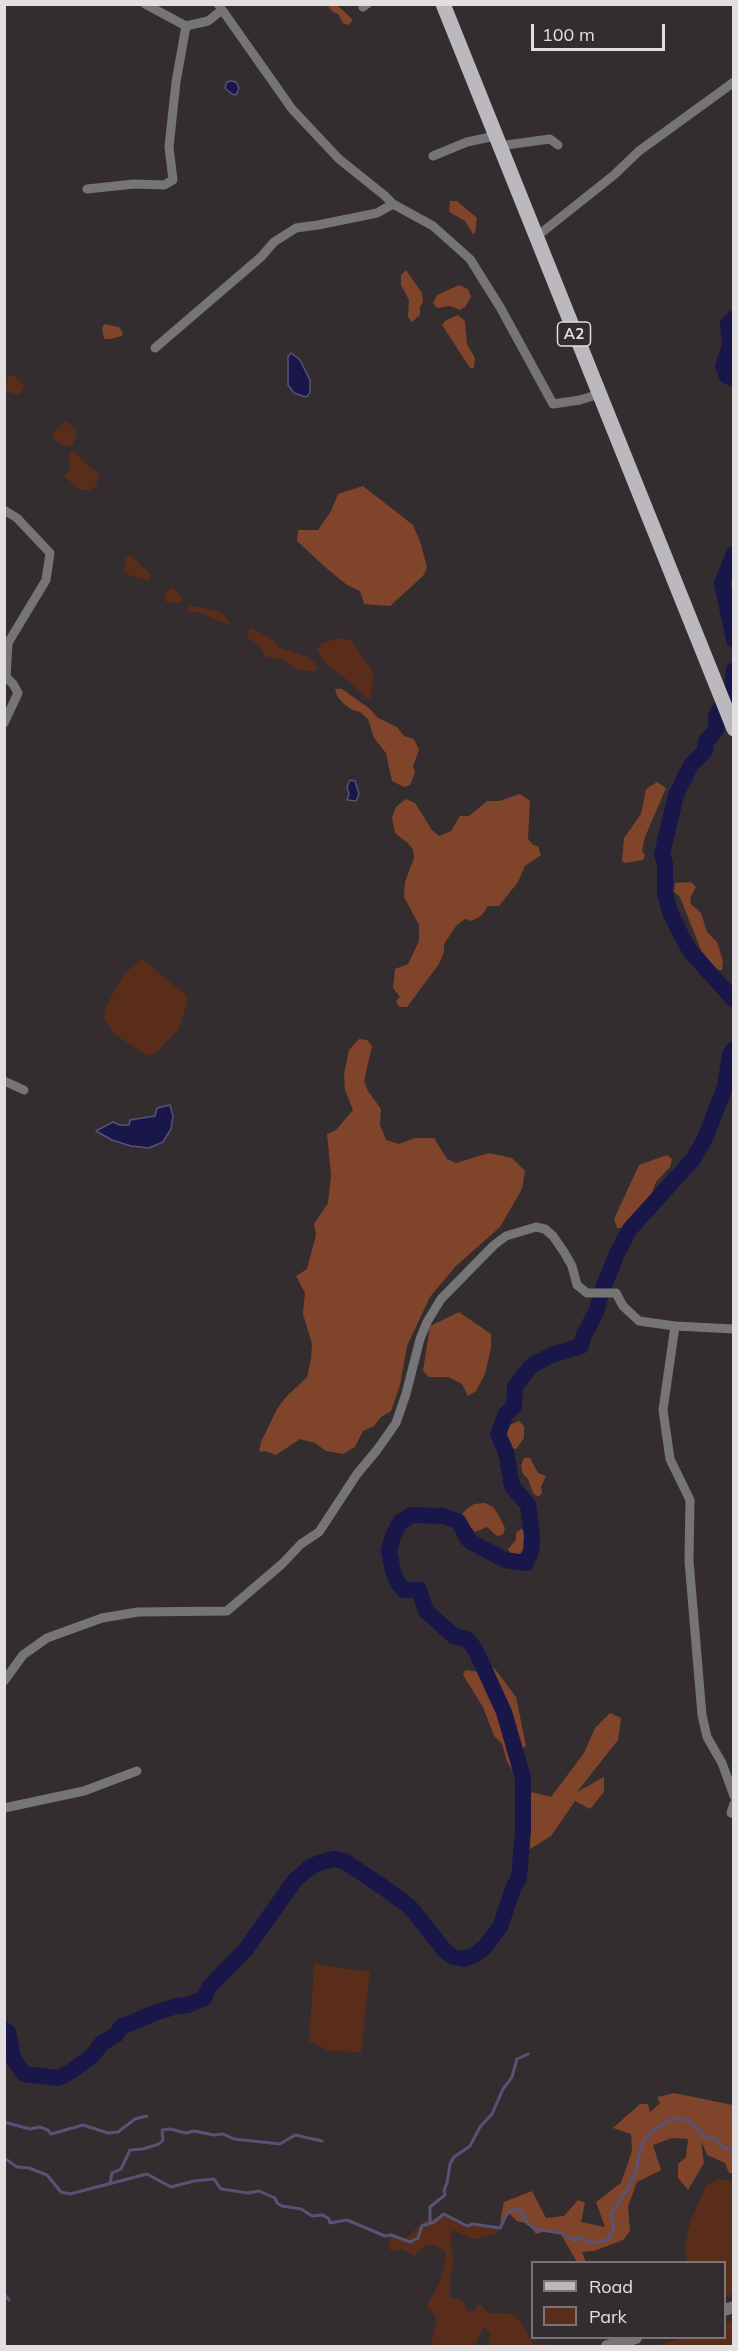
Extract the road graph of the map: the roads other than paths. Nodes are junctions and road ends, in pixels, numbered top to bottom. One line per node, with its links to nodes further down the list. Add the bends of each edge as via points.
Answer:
1 (145, 4): 4 (street)
2 (443, 4): 6 (main road, A2)
3 (220, 7): 4 (street, via 208,21); 10 (street, via 292,109 339,159)
4 (186, 26): 9 (street, via 169,147 173,180 164,185)
5 (734, 82): 11 (street, via 639,151)
6 (497, 141): 7 (street, via 550,139); 8 (street, via 467,142); 11 (main road, A2)
7 (558, 145)
8 (433, 156)
9 (87, 189)
10 (393, 204): 12 (street, via 377,213 296,228 274,242 261,258); 13 (street, via 433,226 470,259 553,404)
11 (536, 237): 13 (main road, A2)
12 (155, 348)
13 (599, 394): 16 (main road, A2)
14 (4, 510): 15 (street, via 17,518 50,553 46,580 8,643 6,677 18,693)
15 (4, 723)
16 (731, 723)
17 (4, 1081): 18 (street)
18 (24, 1090)
19 (675, 1326): 20 (street); 21 (street, via 639,1321 616,1293 587,1293 577,1285 572,1266 545,1229 536,1227 506,1236 441,1299 420,1339 396,1423 319,1532 227,1611 138,1612 102,1618 47,1638 23,1656); 23 (street, via 663,1410 670,1459 690,1500 689,1561 702,1715 707,1737)
20 (734, 1329)
21 (4, 1681)
22 (137, 1771): 25 (street, via 84,1791)
23 (734, 1796)
24 (734, 1804): 26 (street)
25 (4, 1808)
26 (734, 1814)
27 (630, 2339): 28 (street)
28 (607, 2346)

